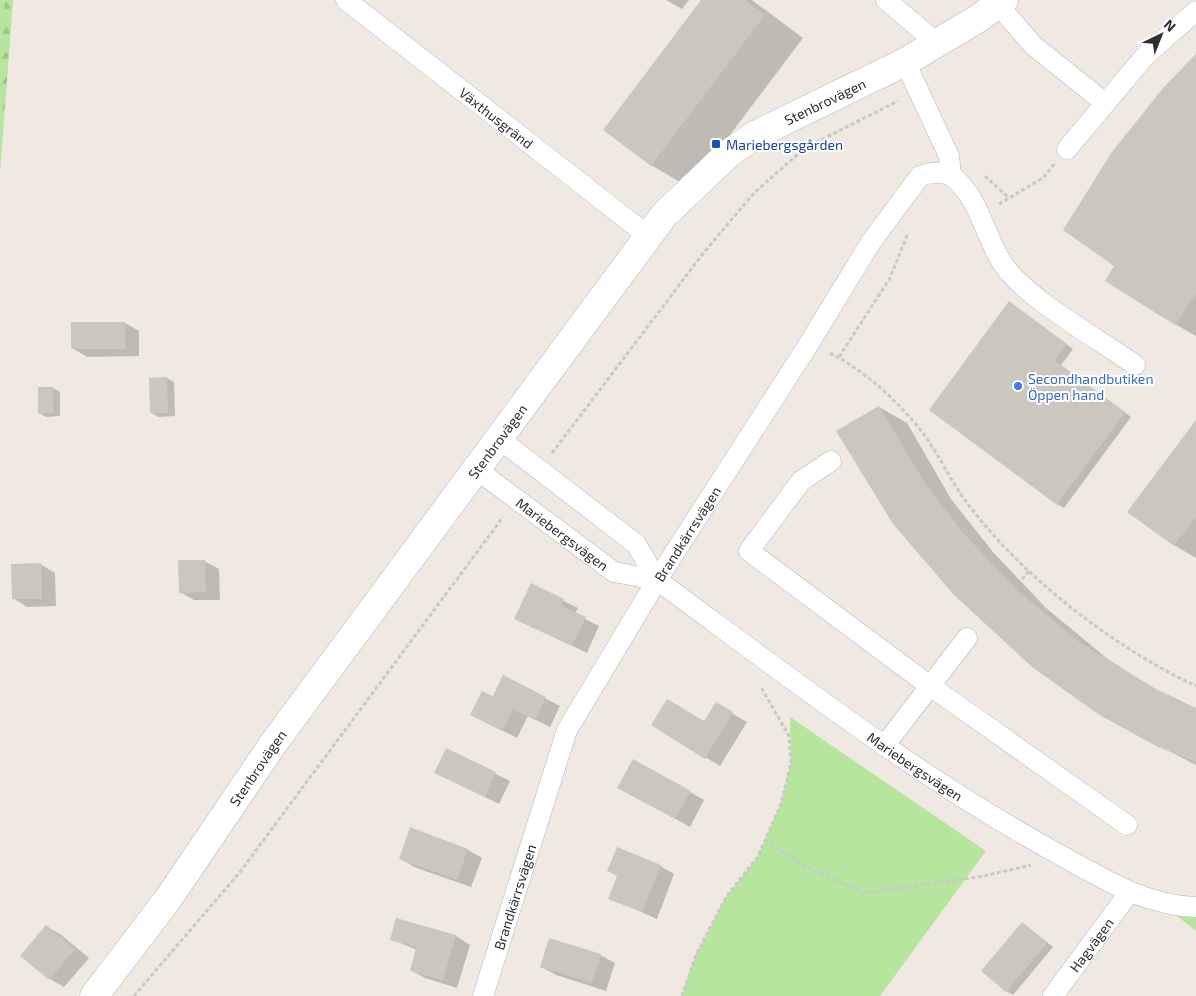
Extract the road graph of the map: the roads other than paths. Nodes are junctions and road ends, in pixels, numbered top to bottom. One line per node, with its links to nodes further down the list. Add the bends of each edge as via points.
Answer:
1 (346, 0): 10 (street, Växthusgränd)
2 (886, 0): 5 (street)
3 (1001, 2): 5 (street, Stenbrovägen); 7 (street, via 1034,46)
4 (1196, 11): 7 (street, via 1145,56)
5 (937, 43): 6 (street, Stenbrovägen)
6 (905, 62): 9 (street, via 949,156); 10 (street, Stenbrovägen, via 755,135 699,180)
7 (1105, 103): 8 (street)
8 (1067, 149)
9 (951, 176): 11 (street, via 965,188 1009,271 1030,292); 15 (street, Brandkärrsvägen, via 931,172 920,176 911,185 871,242)
10 (647, 235): 12 (street, Stenbrovägen)
11 (1135, 365)
12 (498, 438): 14 (street, Stenbrovägen); 15 (street, Mariebergsvägen, via 636,544)
13 (831, 462): 17 (street, via 802,482 749,551)
14 (476, 469): 15 (street, Mariebergsvägen, via 614,572); 22 (street, Stenbrovägen, via 273,744 168,899)
15 (657, 580): 18 (street, Mariebergsvägen); 23 (street, Brandkärrsvägen, via 567,730)
16 (966, 638): 17 (street)
17 (930, 686): 18 (street); 19 (street)
18 (884, 746): 20 (street, Mariebergsvägen, via 1015,830)
19 (1127, 825)
20 (1129, 893): 21 (street, Mariebergsvägen, via 1178,906); 24 (street, Hagvägen)
21 (1196, 907)
22 (94, 996)
23 (483, 996)
24 (1053, 996)

